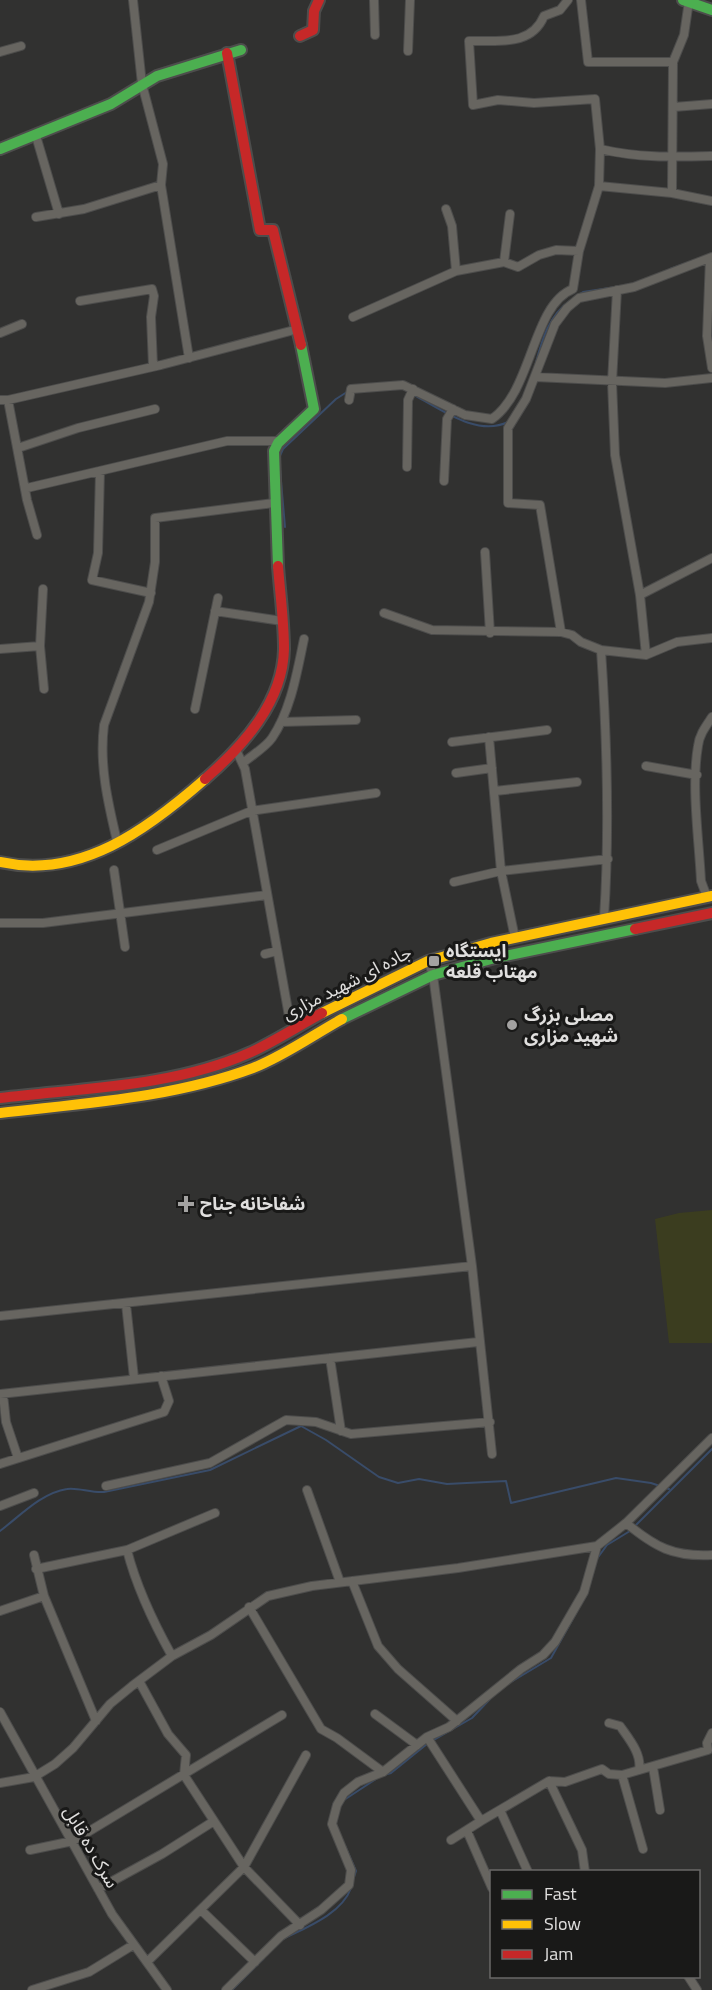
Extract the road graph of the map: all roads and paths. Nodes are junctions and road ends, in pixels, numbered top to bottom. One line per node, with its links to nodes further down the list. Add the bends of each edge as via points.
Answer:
1 (133, 0): 17 (street)
2 (319, 0): 10 (main road, via 312,30)
3 (374, 0): 9 (street)
4 (410, 0): 13 (street)
5 (568, 0): 21 (street, via 560,10 544,16 537,31 530,35 469,41 473,105 498,100 534,104 595,99)
6 (581, 0): 16 (street, via 588,62)
7 (686, 1): 8 (main road); 16 (street, via 684,34)
8 (712, 10)
9 (375, 35)
10 (300, 36)
11 (21, 46): 14 (street)
12 (241, 50): 15 (main road)
13 (408, 51)
14 (0, 52)
15 (227, 53): 17 (main road); 41 (main road, via 260,230 273,230)
16 (673, 62): 19 (street)
17 (142, 84): 20 (main road, via 111,104); 25 (street, via 163,164)
18 (712, 104): 19 (street)
19 (674, 107): 24 (street)
20 (36, 136): 22 (main road); 30 (street)
21 (600, 148): 24 (street, via 625,155); 26 (street)
22 (0, 149)
23 (712, 156): 24 (street)
24 (673, 159): 27 (street)
25 (161, 185): 30 (street); 43 (street)
26 (599, 186): 27 (street); 33 (street)
27 (672, 193): 28 (street)
28 (712, 201)
29 (447, 209): 36 (street)
30 (59, 214): 32 (street)
31 (510, 214): 35 (street)
32 (36, 217)
33 (579, 251): 35 (street, via 556,250 518,267); 54 (street, via 573,289 563,293 554,305)
34 (711, 258): 37 (street); 45 (street, via 707,336)
35 (504, 262): 36 (street)
36 (456, 271): 39 (street)
37 (616, 290): 46 (street, via 579,298 567,308 555,324); 48 (street)
38 (80, 302): 44 (street, via 152,289)
39 (353, 317)
40 (22, 324): 42 (street)
41 (298, 329): 43 (street); 56 (main road, via 314,409)
42 (0, 333)
43 (189, 358): 44 (street)
44 (153, 366): 50 (street)
45 (712, 368)
46 (535, 377): 48 (street); 55 (street)
47 (712, 378): 48 (street, via 664,383)
48 (612, 382): 68 (street, via 615,455)
49 (413, 389): 51 (street, via 392,384 351,389); 53 (street); 58 (street, via 408,400)
50 (4, 400): 57 (street)
51 (350, 400)
52 (155, 409): 57 (street)
53 (453, 409): 54 (street, via 478,419); 60 (street, via 447,419)
54 (504, 414): 55 (street)
55 (513, 422): 73 (street, via 508,428 507,442 508,503 540,505)
56 (280, 441): 59 (street, via 227,441); 62 (main road, via 274,451)
57 (18, 447): 61 (street)
58 (407, 467)
59 (100, 471): 61 (street); 67 (street, via 99,542 92,580)
60 (444, 481)
61 (27, 488): 63 (street)
62 (274, 503): 67 (street, via 154,518); 72 (main road)
63 (37, 535)
64 (485, 552): 74 (street)
65 (712, 558): 68 (street)
66 (43, 589): 77 (street)
67 (151, 593): 98 (street, via 104,725 105,790)
68 (640, 595): 80 (street)
69 (218, 598): 70 (street)
70 (215, 611): 72 (street); 82 (street)
71 (384, 613): 74 (street, via 432,630)
72 (282, 621): 89 (main road, via 284,650 274,690)
73 (561, 632): 74 (street); 79 (street)
74 (490, 633)
75 (712, 638): 80 (street, via 677,642)
76 (304, 639): 85 (street)
77 (40, 646): 78 (street); 81 (street)
78 (0, 649)
79 (601, 650): 80 (street); 100 (street)
80 (646, 655)
81 (44, 689)
82 (195, 709)
83 (712, 717): 93 (street, via 698,746)
84 (356, 720): 85 (street)
85 (281, 722): 89 (street, via 271,739)
86 (547, 730): 87 (street)
87 (489, 737): 88 (street); 91 (street)
88 (452, 742)
89 (239, 754): 97 (street); 98 (main road, via 138,831)
90 (646, 766): 93 (street)
91 (492, 768): 92 (street); 95 (street)
92 (456, 773)
93 (697, 775): 106 (street, via 700,881)
94 (578, 782): 95 (street)
95 (495, 791): 103 (street)
96 (376, 793): 97 (street)
97 (251, 811): 99 (street); 105 (street)
98 (117, 842): 101 (main road, via 78,859 25,866)
99 (157, 850)
100 (608, 859): 103 (street); 109 (street)
101 (0, 862)
102 (114, 870): 108 (street)
103 (501, 871): 104 (street); 111 (street)
104 (454, 882)
105 (267, 895): 108 (street); 113 (street)
106 (709, 896): 109 (main road, جاده ای شهید مزاری)
107 (712, 913): 116 (main road, جاده ای شهید مزاری, via 495,958)
108 (122, 914): 110 (street, via 30,925); 112 (street)
109 (604, 918): 111 (main road, جاده ای شهید مزاری)
110 (0, 923)
111 (515, 938): 115 (main road, جاده ای شهید مزاری)
112 (125, 947)
113 (278, 951): 114 (street); 117 (street)
114 (265, 954)
115 (428, 961): 116 (street); 117 (main road, جاده ای شهید مزاری)
116 (433, 975): 120 (main road, جاده ای شهید مزاری, via 256,1067 158,1094); 122 (street)
117 (294, 1027): 118 (main road, جاده ای شهید مزاری, via 249,1053 208,1067 155,1079)
118 (55, 1092): 119 (main road, جاده ای شهید مزاری); 120 (main road)
119 (0, 1098)
120 (57, 1105): 121 (main road, جاده ای شهید مزاری)
121 (0, 1113)
122 (472, 1266): 123 (street); 125 (street)
123 (126, 1304): 124 (street); 128 (street)
124 (0, 1316)
125 (478, 1342): 126 (street); 130 (street)
126 (330, 1358): 127 (street); 131 (street)
127 (161, 1376): 128 (street); 134 (street, via 169,1401 164,1412)
128 (134, 1378): 129 (street)
129 (1, 1394): 134 (street)
130 (490, 1422): 131 (street, via 351,1434); 133 (street)
131 (340, 1431): 136 (street, via 316,1422 286,1420 210,1463)
132 (712, 1438): 141 (street)
133 (492, 1454)
134 (18, 1458): 135 (street)
135 (0, 1464)
136 (106, 1486)
137 (307, 1490): 148 (street)
138 (34, 1493): 139 (street)
139 (0, 1506)
140 (215, 1513): 143 (street)
141 (626, 1523): 142 (street); 145 (street, via 673,1553 690,1557)
142 (597, 1546): 147 (street); 158 (street, via 584,1592 555,1642)
143 (127, 1550): 146 (street); 152 (street, via 135,1582)
144 (34, 1555): 146 (street)
145 (712, 1555)
146 (36, 1569): 149 (street)
147 (352, 1581): 148 (street); 158 (street, via 378,1646 398,1669)
148 (340, 1582): 150 (street, via 290,1590)
149 (44, 1596): 151 (street); 157 (street)
150 (249, 1606): 152 (street, via 212,1635); 167 (street, via 321,1729)
151 (0, 1611)
152 (172, 1656): 153 (street)
153 (139, 1681): 157 (street); 168 (street, via 168,1734 186,1755)
154 (0, 1712): 160 (street, سرک ده قابل)
155 (375, 1714): 163 (street)
156 (282, 1715): 168 (street)
157 (96, 1720): 170 (street, via 64,1756)
158 (457, 1720): 162 (street)
159 (609, 1723): 166 (street, via 620,1726 630,1741 639,1758)
160 (4, 1728): 170 (street, سرک ده قابل)
161 (712, 1733): 165 (street, via 708,1750)
162 (427, 1737): 163 (street); 176 (street)
163 (417, 1745): 167 (street)
164 (306, 1755): 182 (street)
165 (654, 1767): 166 (street); 174 (street)
166 (639, 1770): 169 (street)
167 (383, 1772): 188 (street, via 358,1782 336,1805 332,1824 351,1870 349,1884 338,1898)
168 (184, 1775): 175 (street); 179 (street)
169 (622, 1775): 171 (street, via 602,1769 565,1782); 180 (street)
170 (34, 1777): 172 (street); 179 (street, سرک ده قابل)
171 (549, 1781): 173 (street); 184 (street, via 582,1850)
172 (0, 1783)
173 (500, 1810): 176 (street); 183 (street)
174 (660, 1810)
175 (214, 1821): 182 (street); 186 (street)
176 (481, 1821): 177 (street)
177 (467, 1831): 178 (street); 185 (street)
178 (451, 1840)
179 (73, 1841): 181 (street); 186 (street, سرک ده قابل)
180 (644, 1848)
181 (30, 1850)
182 (244, 1867): 187 (street); 188 (street)
183 (527, 1870)
184 (585, 1870)
185 (490, 1883)
186 (98, 1889): 189 (street, سرک ده قابل)
187 (202, 1911): 190 (street); 191 (street)
188 (300, 1925): 191 (street, via 281,1936)
189 (133, 1945): 190 (street, سرک ده قابل); 192 (street, via 89,1972)
190 (147, 1962): 193 (street, سرک ده قابل)
191 (255, 1962): 194 (street)
192 (32, 1990)
193 (167, 1990)
194 (226, 1990)

